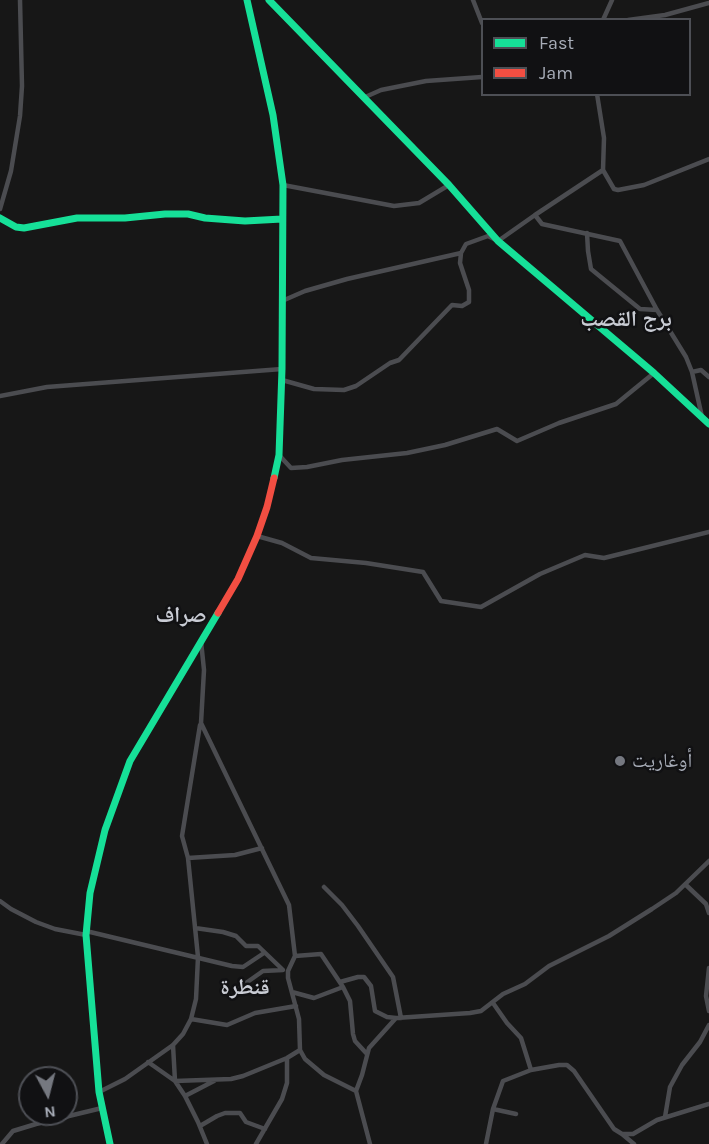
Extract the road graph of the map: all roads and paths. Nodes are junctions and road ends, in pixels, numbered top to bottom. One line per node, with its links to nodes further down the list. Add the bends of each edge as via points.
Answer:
1 (20, 0): 17 (street, via 20,116)
2 (247, 0): 15 (main road, via 273,115)
3 (268, 0): 12 (main road)
4 (472, 0): 9 (street)
5 (612, 0): 7 (street)
6 (709, 3): 8 (street)
7 (604, 18)
8 (643, 18)
9 (481, 19)
10 (481, 77): 12 (street, via 426,81 381,90)
11 (597, 96): 14 (street, via 604,138)
12 (363, 98): 16 (main road)
13 (709, 159): 14 (street, via 644,185 618,190)
14 (603, 170): 18 (street)
15 (283, 185): 16 (street, via 394,206 419,203); 20 (main road)
16 (448, 185): 22 (main road)
17 (0, 209)
18 (535, 215): 21 (street, via 542,224); 22 (street)
19 (0, 219): 20 (main road, via 24,228 77,218 165,214 245,221)
20 (282, 219): 24 (main road)
21 (587, 233): 25 (street, via 620,241); 25 (street, via 591,270 640,309)
22 (498, 241): 23 (street, via 488,236 466,244); 28 (main road)
23 (460, 253): 24 (street, via 347,279); 30 (street, via 469,302 452,305 399,360 344,390 314,389)
24 (282, 301): 26 (main road)
25 (657, 310): 27 (street)
26 (282, 369): 30 (main road); 31 (street, via 47,387)
27 (692, 372): 29 (street, via 701,370); 32 (street)
28 (654, 373): 32 (main road); 34 (street, via 616,404 517,441 497,429 407,453 291,468)
29 (709, 377)
30 (282, 380): 34 (main road)
31 (0, 396)
32 (702, 417): 33 (main road)
33 (709, 424)
34 (279, 455): 36 (main road)
35 (709, 532): 36 (street, via 604,558 585,555 540,574 481,607 441,602 423,572 311,558)
36 (257, 536): 37 (main road, via 238,579)
37 (201, 640): 38 (street); 47 (main road, via 130,761 105,830 90,893)
38 (201, 723): 39 (street); 40 (street, via 182,836)
39 (262, 848): 40 (street, via 234,855); 49 (street, via 288,905)
40 (188, 858): 46 (street)
41 (709, 861): 42 (street)
42 (686, 885): 45 (street, via 706,904); 58 (street, via 609,936 549,966)
43 (324, 887): 61 (street, via 342,905 393,977)
44 (0, 901): 47 (street, via 36,922)
45 (709, 913)
46 (195, 928): 48 (street, via 236,936 246,946 258,946); 50 (street)
47 (86, 933): 50 (street); 73 (main road)
48 (264, 953): 50 (street, via 243,967); 52 (street)
49 (295, 956): 53 (street); 55 (street, via 321,954)
50 (198, 957): 62 (street)
51 (709, 968): 54 (street)
52 (282, 969): 53 (street); 56 (street, via 263,971)
53 (288, 971): 57 (street)
54 (709, 980): 60 (street)
55 (341, 984): 57 (street, via 314,998); 61 (street, via 364,977 371,986 375,1011); 66 (street, via 350,1000 352,1034)
56 (236, 990)
57 (292, 992): 59 (street)
58 (493, 1002): 61 (street, via 470,1013); 69 (street, via 521,1038)
59 (296, 1006): 62 (street, via 255,1013 227,1025); 65 (street)
60 (709, 1011)
61 (398, 1018): 66 (street)
62 (191, 1019): 64 (street)
63 (709, 1025): 79 (street, via 670,1087)
64 (173, 1045): 68 (street); 71 (street)
65 (300, 1050): 67 (street); 72 (street, via 324,1075)
66 (367, 1054): 72 (street)
67 (286, 1058): 70 (street, via 243,1076); 81 (street, via 285,1091)
68 (148, 1062): 71 (street); 73 (street)
69 (531, 1070): 77 (street, via 503,1081); 82 (street, via 567,1065 614,1129)
70 (217, 1080): 71 (street); 74 (street)
71 (175, 1081): 74 (street)
72 (356, 1091): 88 (street)
73 (99, 1092): 76 (main road)
74 (185, 1096): 80 (street)
75 (709, 1104): 79 (street)
76 (102, 1108): 84 (street, via 13,1131); 85 (main road)
77 (493, 1109): 78 (street); 89 (street)
78 (516, 1114)
79 (664, 1117): 82 (street, via 633,1134)
80 (200, 1126): 81 (street, via 225,1113 240,1113 246,1122); 86 (street)
81 (265, 1129): 87 (street)
82 (622, 1134): 83 (street)
83 (632, 1143)
84 (2, 1144)
85 (110, 1144)
86 (207, 1144)
87 (256, 1144)
88 (370, 1144)
89 (486, 1144)

